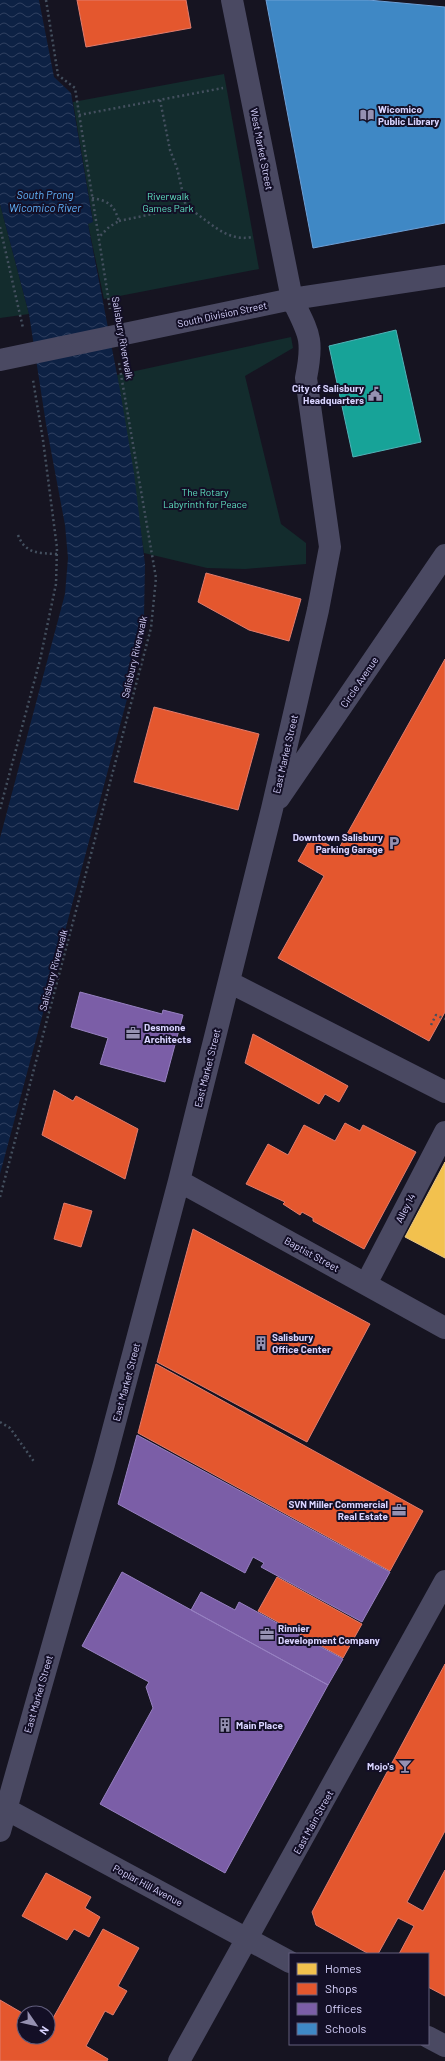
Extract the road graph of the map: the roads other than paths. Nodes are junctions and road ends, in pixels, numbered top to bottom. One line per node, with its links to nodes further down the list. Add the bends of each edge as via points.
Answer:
1 (232, 0): 3 (street, West Market Street)
2 (445, 276): 3 (street, South Division Street)
3 (292, 299): 4 (street, South Division Street); 6 (street, East Market Street, via 310,336 311,354 306,378 330,547)
4 (0, 359)
5 (445, 555): 6 (street, Circle Avenue)
6 (272, 809): 7 (street, East Market Street)
7 (229, 982): 8 (street); 10 (street, East Market Street)
8 (445, 1092)
9 (445, 1132): 11 (street, Alley 14)
10 (179, 1181): 11 (street, Baptist Street); 14 (street, East Market Street, via 104,1464)
11 (366, 1284): 12 (street, Baptist Street)
12 (445, 1328)
13 (445, 1582): 16 (street, East Main Street)
14 (6, 1809): 15 (street, East Market Street); 16 (street, Poplar Hill Avenue)
15 (0, 1831)
16 (248, 1939): 17 (street, Poplar Hill Avenue); 20 (street, East Main Street)
17 (289, 1961)
18 (429, 2038): 19 (street)
19 (445, 2046)
20 (179, 2061)

